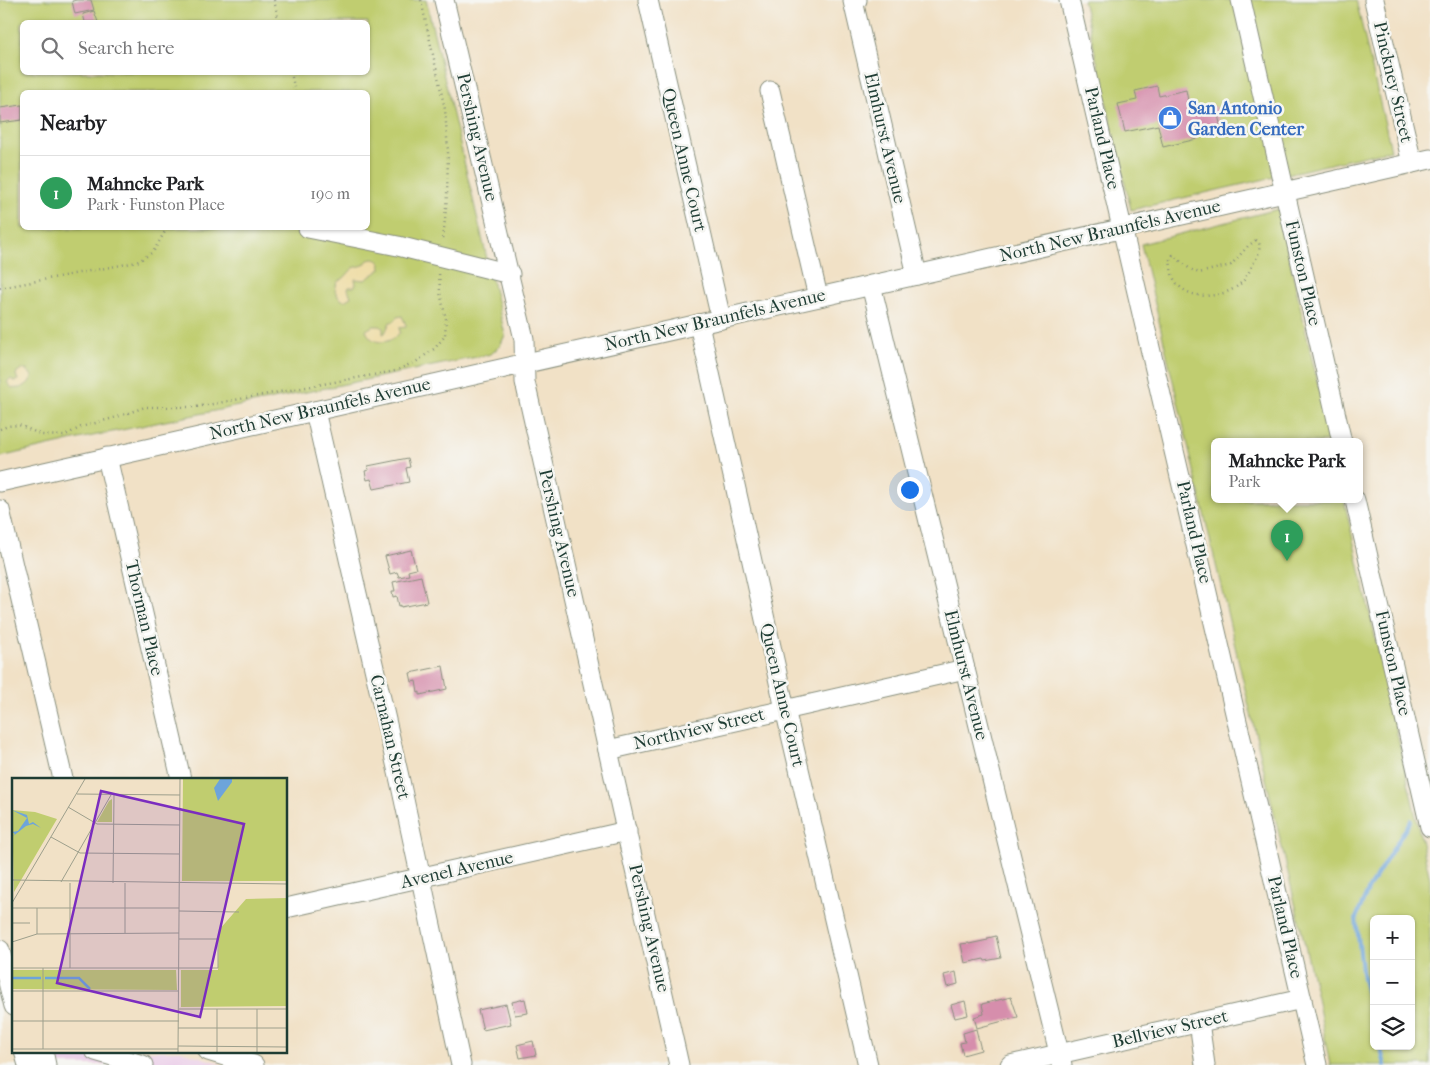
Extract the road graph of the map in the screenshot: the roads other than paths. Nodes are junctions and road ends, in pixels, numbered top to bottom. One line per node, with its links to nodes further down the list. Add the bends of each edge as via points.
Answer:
1 (444, 0): 12 (street, Pershing Avenue)
2 (648, 0): 16 (street, Queen Anne Court)
3 (855, 0): 13 (street, Elmhurst Avenue)
4 (1069, 0): 10 (street, Parland Place)
5 (1242, 0): 9 (street, Funston Place)
6 (1374, 0): 8 (street, Pinckney Street)
7 (770, 91): 15 (street)
8 (1421, 161): 9 (street, North New Braunfels Avenue)
9 (1285, 192): 10 (street, North New Braunfels Avenue); 20 (street, Funston Place)
10 (1123, 228): 13 (street, North New Braunfels Avenue); 36 (street, Parland Place)
11 (318, 230): 12 (street)
12 (510, 274): 18 (street, Pershing Avenue, via 524,339)
13 (917, 275): 14 (street, North New Braunfels Avenue)
14 (871, 285): 15 (street, North New Braunfels Avenue); 25 (street, Elmhurst Avenue)
15 (818, 297): 16 (street, North New Braunfels Avenue)
16 (720, 319): 17 (street, North New Braunfels Avenue)
17 (699, 324): 18 (street, North New Braunfels Avenue); 26 (street, Queen Anne Court)
18 (525, 363): 19 (street, North New Braunfels Avenue); 27 (street, Pershing Avenue, via 525,382)
19 (315, 410): 21 (street, North New Braunfels Avenue); 32 (street, Carnahan Street)
20 (1341, 438)
21 (108, 457): 22 (street, North New Braunfels Avenue); 29 (street, Thorman Place)
22 (0, 482)
23 (1356, 503): 30 (street, Funston Place)
24 (0, 510): 28 (street)
25 (965, 669): 26 (street, Northview Street); 43 (street, Elmhurst Avenue)
26 (784, 709): 27 (street, Northview Street); 50 (street, Queen Anne Court)
27 (608, 750): 31 (street, Pershing Avenue)
28 (63, 778)
29 (181, 778)
30 (1430, 827)
31 (627, 831): 32 (street, Avenel Avenue); 49 (street, Pershing Avenue)
32 (420, 878): 33 (street, Avenel Avenue); 48 (street, Carnahan Street)
33 (288, 908)
34 (0, 950): 35 (street)
35 (11, 986)
36 (1302, 999): 37 (street, Bellview Street); 53 (street, Parland Place)
37 (1199, 1022): 43 (street, Bellview Street); 52 (street)
38 (24, 1052): 44 (street)
39 (43, 1052): 45 (street)
40 (98, 1052): 46 (street)
41 (211, 1052): 42 (street)
42 (235, 1059): 47 (street)
43 (1061, 1059): 51 (street, Bellview Street)
44 (28, 1065)
45 (46, 1065)
46 (143, 1065)
47 (254, 1065)
48 (461, 1065)
49 (680, 1065)
50 (868, 1065)
51 (1010, 1065)
52 (1205, 1065)
53 (1317, 1065)

